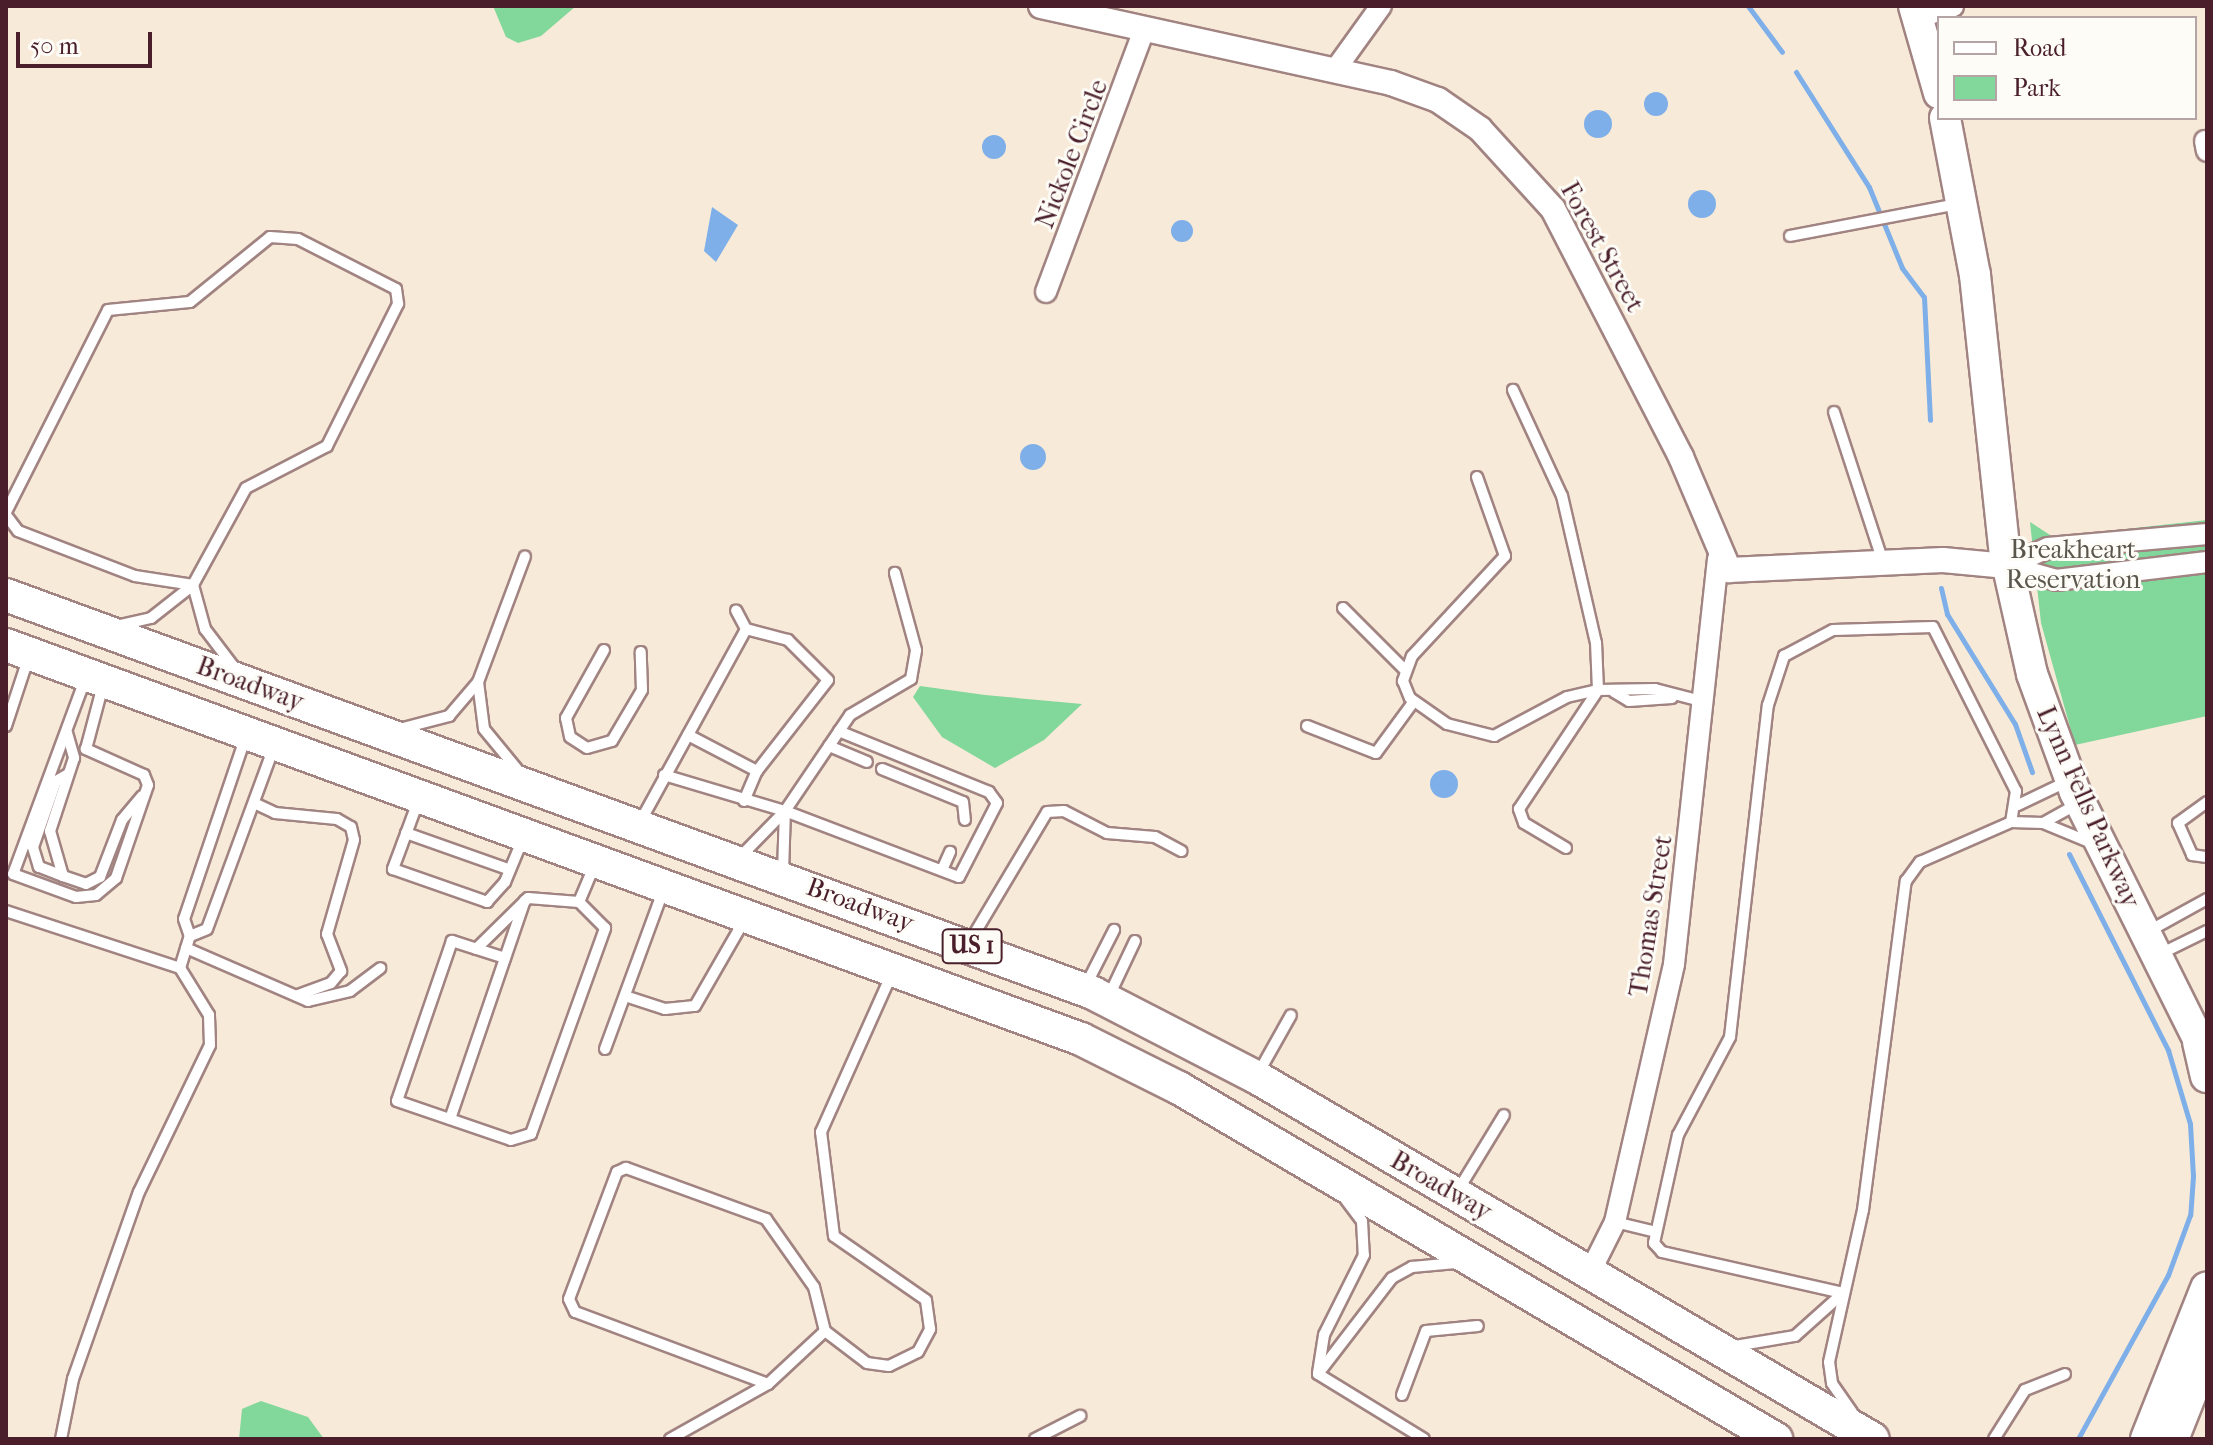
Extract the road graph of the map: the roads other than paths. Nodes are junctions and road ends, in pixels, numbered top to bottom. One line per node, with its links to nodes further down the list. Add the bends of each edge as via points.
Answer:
1 (1041, 6): 5 (street, Forest Street)
2 (1381, 6): 6 (street)
3 (1953, 6): 4 (street)
4 (1915, 12): 7 (main road)
5 (1143, 33): 6 (street, Forest Street); 11 (street, Nickole Circle)
6 (1335, 70): 18 (street, Forest Street, via 1411,89 1453,109 1541,192 1681,457)
7 (1937, 86)
8 (1945, 120): 9 (main road, Lynn Fells Parkway)
9 (1964, 203): 10 (lane); 21 (main road, Lynn Fells Parkway)
10 (1790, 236)
11 (1046, 292)
12 (1513, 390): 36 (lane, via 1562,496 1596,643)
13 (1834, 412): 20 (lane)
14 (1477, 477): 32 (lane, via 1505,556)
15 (6, 514): 23 (lane, via 18,531 140,578); 23 (lane, via 105,312 190,302 258,242 298,239 394,287 399,302 327,446 243,491)
16 (2207, 534): 21 (street, via 2048,548)
17 (525, 556): 34 (lane)
18 (1718, 558): 20 (street, via 1737,573); 38 (street, Thomas Street)
19 (2207, 562): 21 (street, via 2056,580)
20 (1884, 564): 21 (street)
21 (2007, 566): 53 (main road, Lynn Fells Parkway, via 2032,674)
22 (895, 573): 42 (lane, via 916,650 914,672 907,684 859,706)
23 (193, 585): 27 (lane, via 151,618); 35 (lane, via 212,643)
24 (6, 595): 27 (highway, Broadway / US 1)
25 (1343, 608): 32 (lane)
26 (736, 610): 28 (lane)
27 (94, 627): 35 (highway, Broadway / US 1)
28 (746, 629): 44 (lane); 49 (lane, via 788,640 828,680)
29 (18, 650): 33 (highway, Broadway / US 1); 39 (lane)
30 (604, 650): 31 (lane, via 566,722 570,737 587,748 612,741 642,690)
31 (641, 652)
32 (1405, 670): 37 (lane)
33 (95, 678): 43 (lane); 45 (highway, Broadway / US 1); 52 (lane, via 86,749 144,775)
34 (478, 682): 40 (lane, via 455,711 432,724); 54 (lane, via 489,740)
35 (251, 684): 40 (highway, Broadway / US 1)
36 (1598, 690): 37 (lane, via 1567,697 1494,736 1447,724); 38 (lane, via 1629,701); 67 (lane, via 1519,809 1524,823)
37 (1414, 701): 41 (lane, via 1376,753)
38 (1701, 701): 108 (street, Thomas Street, via 1680,925)
39 (6, 726)
40 (365, 726): 54 (highway, Broadway / US 1)
41 (1307, 726)
42 (839, 731): 46 (lane); 75 (lane, via 989,792 997,803 959,877)
43 (67, 733): 50 (lane, via 74,758); 52 (lane, via 13,874 76,897 102,892 119,872)
44 (688, 735): 49 (lane); 51 (lane)
45 (261, 739): 55 (highway, Broadway / US 1); 58 (lane); 86 (lane, via 184,919)
46 (829, 746): 47 (lane); 60 (lane)
47 (867, 762)
48 (882, 769): 61 (lane, via 963,802)
49 (757, 771): 56 (lane)
50 (68, 774): 76 (lane, via 50,831); 76 (lane, via 56,781 33,847 39,867)
51 (664, 775): 56 (lane); 64 (lane)
52 (146, 791): 76 (lane, via 122,820 100,877 86,884)
53 (2075, 791): 59 (lane); 63 (lane); 68 (main road, Lynn Fells Parkway)
54 (547, 792): 64 (highway, Broadway / US 1)
55 (420, 797): 65 (lane); 66 (highway, Broadway / US 1)
56 (744, 801): 60 (lane)
57 (2207, 802): 71 (lane, via 2178,823 2193,857)
58 (254, 803): 86 (lane, via 207,929); 97 (lane, via 275,813 337,819 351,827 354,840 327,934 341,971 331,983)
59 (2018, 805): 62 (lane); 109 (lane, via 1933,627 1833,630 1784,656 1768,705 1730,1037 1678,1135)
60 (785, 811): 73 (lane); 75 (lane); 77 (lane)
61 (965, 820)
62 (2011, 822): 63 (lane); 113 (lane, via 1920,862 1906,881 1863,1210)
63 (2043, 823): 68 (lane)
64 (638, 825): 73 (highway, Broadway / US 1)
65 (406, 833): 74 (lane); 74 (lane, via 393,869 487,902 505,882)
66 (526, 835): 72 (highway, Broadway / US 1); 74 (lane)
67 (1566, 848)
68 (2103, 848): 89 (main road, Lynn Fells Parkway)
69 (1181, 851): 88 (lane, via 1157,837 1105,832 1064,811 1047,812)
70 (950, 852): 75 (lane)
71 (2207, 857)
72 (596, 861): 78 (highway, Broadway / US 1); 81 (lane)
73 (736, 861): 77 (highway, Broadway / US 1)
74 (505, 868)
75 (942, 870)
76 (63, 876)
77 (784, 878): 88 (highway, Broadway / US 1)
78 (665, 886): 83 (highway, Broadway / US 1); 98 (lane)
79 (527, 899): 81 (lane); 91 (lane); 92 (lane)
80 (2207, 899): 89 (lane)
81 (579, 902): 105 (lane, via 605,928 531,1134 511,1140)
82 (6, 911): 93 (lane)
83 (747, 916): 95 (highway, Broadway / US 1); 98 (lane, via 695,1006 665,1009)
84 (1114, 930): 96 (lane)
85 (2207, 931): 89 (lane)
86 (190, 936): 90 (lane)
87 (1135, 941): 96 (lane)
88 (968, 945): 96 (highway, Broadway / US 1)
89 (2151, 945): 101 (main road, Lynn Fells Parkway)
90 (186, 948): 93 (lane); 97 (lane)
91 (476, 949): 92 (lane); 105 (lane, via 452,941 397,1101)
92 (505, 958): 105 (lane)
93 (180, 968): 124 (lane, via 209,1015 210,1045 139,1192 73,1379)
94 (380, 968): 97 (lane, via 336,996)
95 (893, 969): 106 (highway, Broadway / US 1, via 1081,1039); 115 (lane, via 821,1132 836,1239 916,1289 929,1309 930,1329 918,1352 884,1367)
96 (1096, 994): 103 (highway, Broadway / US 1)
97 (296, 996)
98 (625, 996): 100 (lane)
99 (1291, 1015): 103 (lane)
100 (605, 1049)
101 (2203, 1049): 102 (highway)
102 (2207, 1076)
103 (1256, 1077): 107 (highway, Broadway / US 1)
104 (1504, 1115): 107 (lane)
105 (450, 1119)
106 (1275, 1145): 110 (highway, Broadway / US 1); 118 (lane, via 1348,1202 1365,1233 1360,1270 1324,1335)
107 (1456, 1195): 111 (highway, Broadway / US 1)
108 (1615, 1222): 109 (lane); 111 (street, Thomas Street)
109 (1656, 1232): 113 (lane, via 1662,1252)
110 (1477, 1263): 118 (lane, via 1419,1266 1392,1278); 128 (highway, Broadway / US 1)
111 (1590, 1272): 116 (highway, Broadway / US 1)
112 (2207, 1288): 130 (highway)
113 (1843, 1293): 116 (lane, via 1795,1336); 123 (lane, via 1829,1374)
114 (1478, 1326): 121 (lane, via 1426,1331)
115 (825, 1331): 120 (lane); 120 (lane, via 814,1287 766,1219 628,1168 618,1171 570,1309)
116 (1718, 1348): 123 (highway, Broadway / US 1)
117 (2207, 1351): 131 (highway)
118 (1318, 1374): 127 (lane)
119 (2065, 1374): 129 (lane, via 2025,1390)
120 (768, 1384): 125 (lane)
121 (1402, 1395)
122 (1080, 1416): 126 (lane)
123 (1872, 1438)
124 (61, 1439)
125 (670, 1439)
126 (1035, 1439)
127 (1424, 1439)
128 (1776, 1439)
129 (1994, 1439)
130 (2147, 1439)
131 (2172, 1439)

